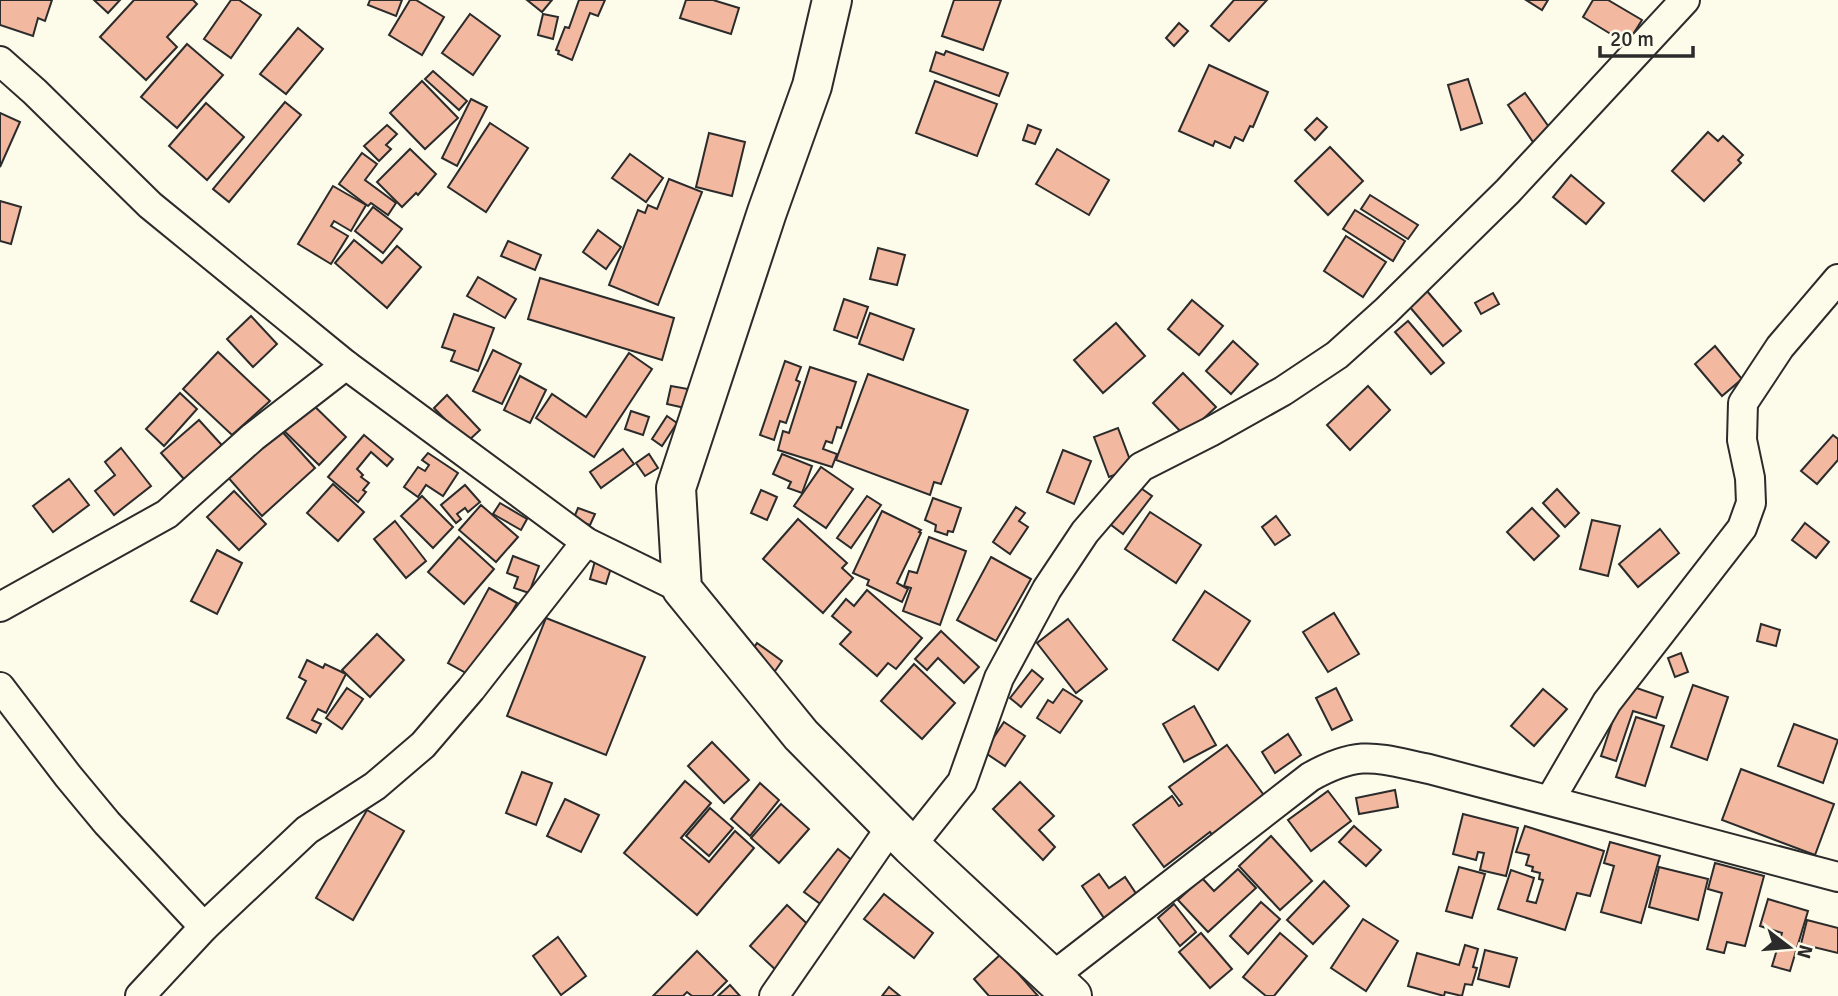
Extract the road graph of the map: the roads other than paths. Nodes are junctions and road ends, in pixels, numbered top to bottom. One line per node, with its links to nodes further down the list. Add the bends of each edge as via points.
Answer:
1 (832, 0): 7 (main road, via 813,86 676,488)
2 (1685, 0): 11 (street, via 1507,191 1337,355 1283,391 1141,467 1085,532 1047,589 999,677 962,782)
3 (0, 61): 5 (street, via 150,205)
4 (1838, 279): 10 (street, via 1780,346 1743,403 1742,440 1751,503 1742,528 1607,702)
5 (346, 365): 6 (street); 8 (street, via 253,437 167,514)
6 (586, 542): 7 (street); 13 (street, via 423,745 375,786 307,830)
7 (682, 589): 11 (main road, via 801,735)
8 (0, 607)
9 (0, 687): 13 (street, via 107,822)
10 (1550, 800): 12 (street); 14 (street, via 1380,759 1354,758 1334,764 1300,784)
11 (901, 836): 14 (main road); 16 (street)
12 (1838, 877)
13 (204, 927): 15 (street)
14 (1062, 986)
15 (140, 996)
16 (774, 996)

